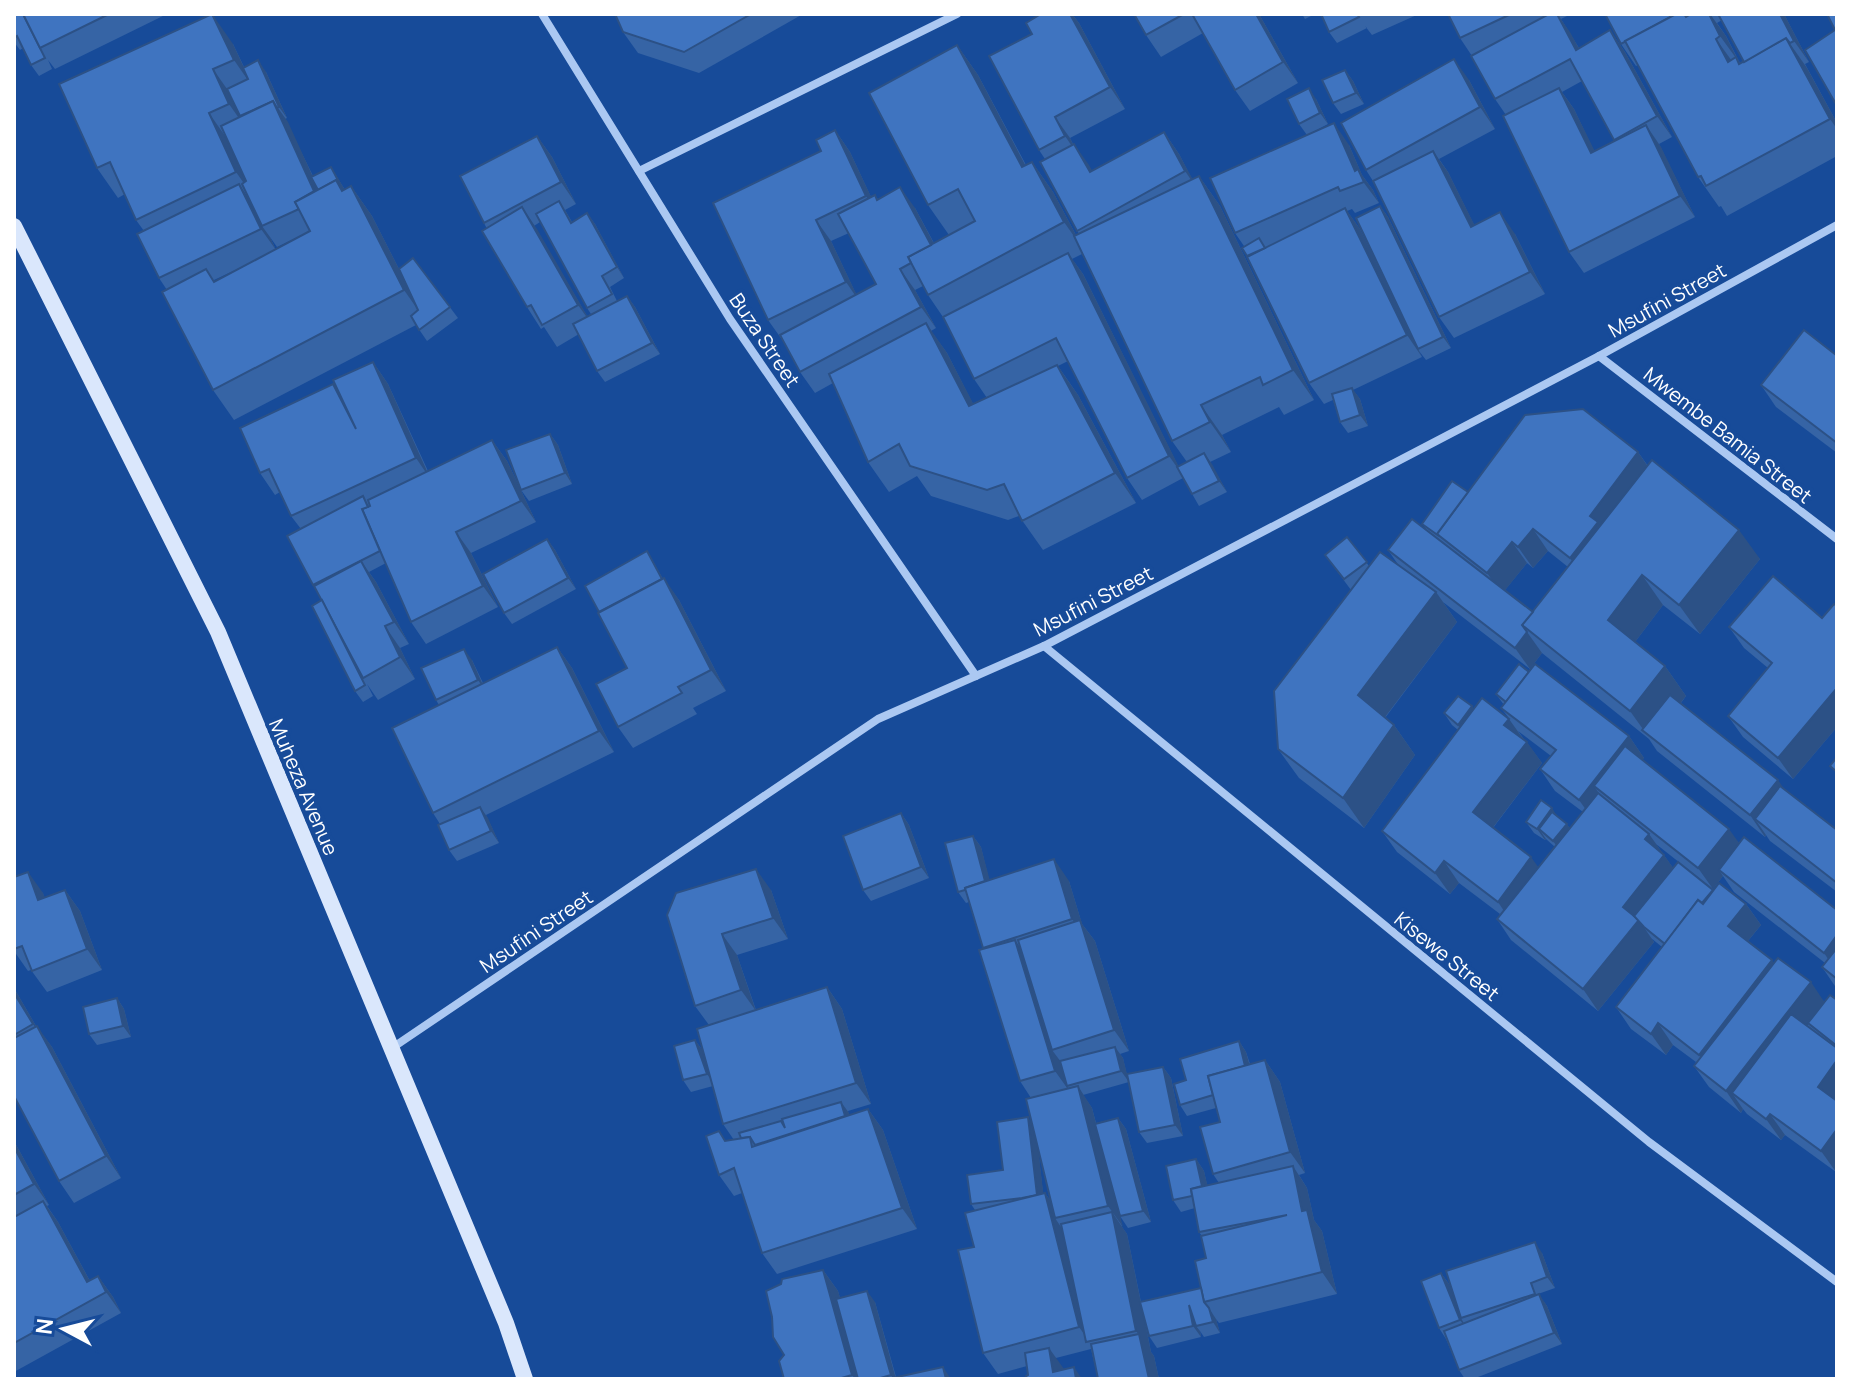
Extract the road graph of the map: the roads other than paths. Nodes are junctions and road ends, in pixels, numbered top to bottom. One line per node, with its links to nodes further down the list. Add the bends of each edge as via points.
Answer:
1 (542, 14): 3 (street, Buza Street)
2 (957, 14): 3 (street)
3 (639, 171): 9 (street, Buza Street, via 730,319)
4 (1837, 225): 6 (street, Msufini Street)
5 (14, 226): 10 (street, Muheza Avenue, via 218,632)
6 (1599, 356): 7 (street, Mwembe Bamia Street); 8 (street, Msufini Street)
7 (1837, 539)
8 (1044, 646): 9 (street, Msufini Street); 11 (street, Kisewe Street, via 1649,1142)
9 (976, 676): 10 (street, Msufini Street, via 878,719)
10 (391, 1048): 12 (street, Muheza Avenue)
11 (1837, 1282)
12 (525, 1379)

